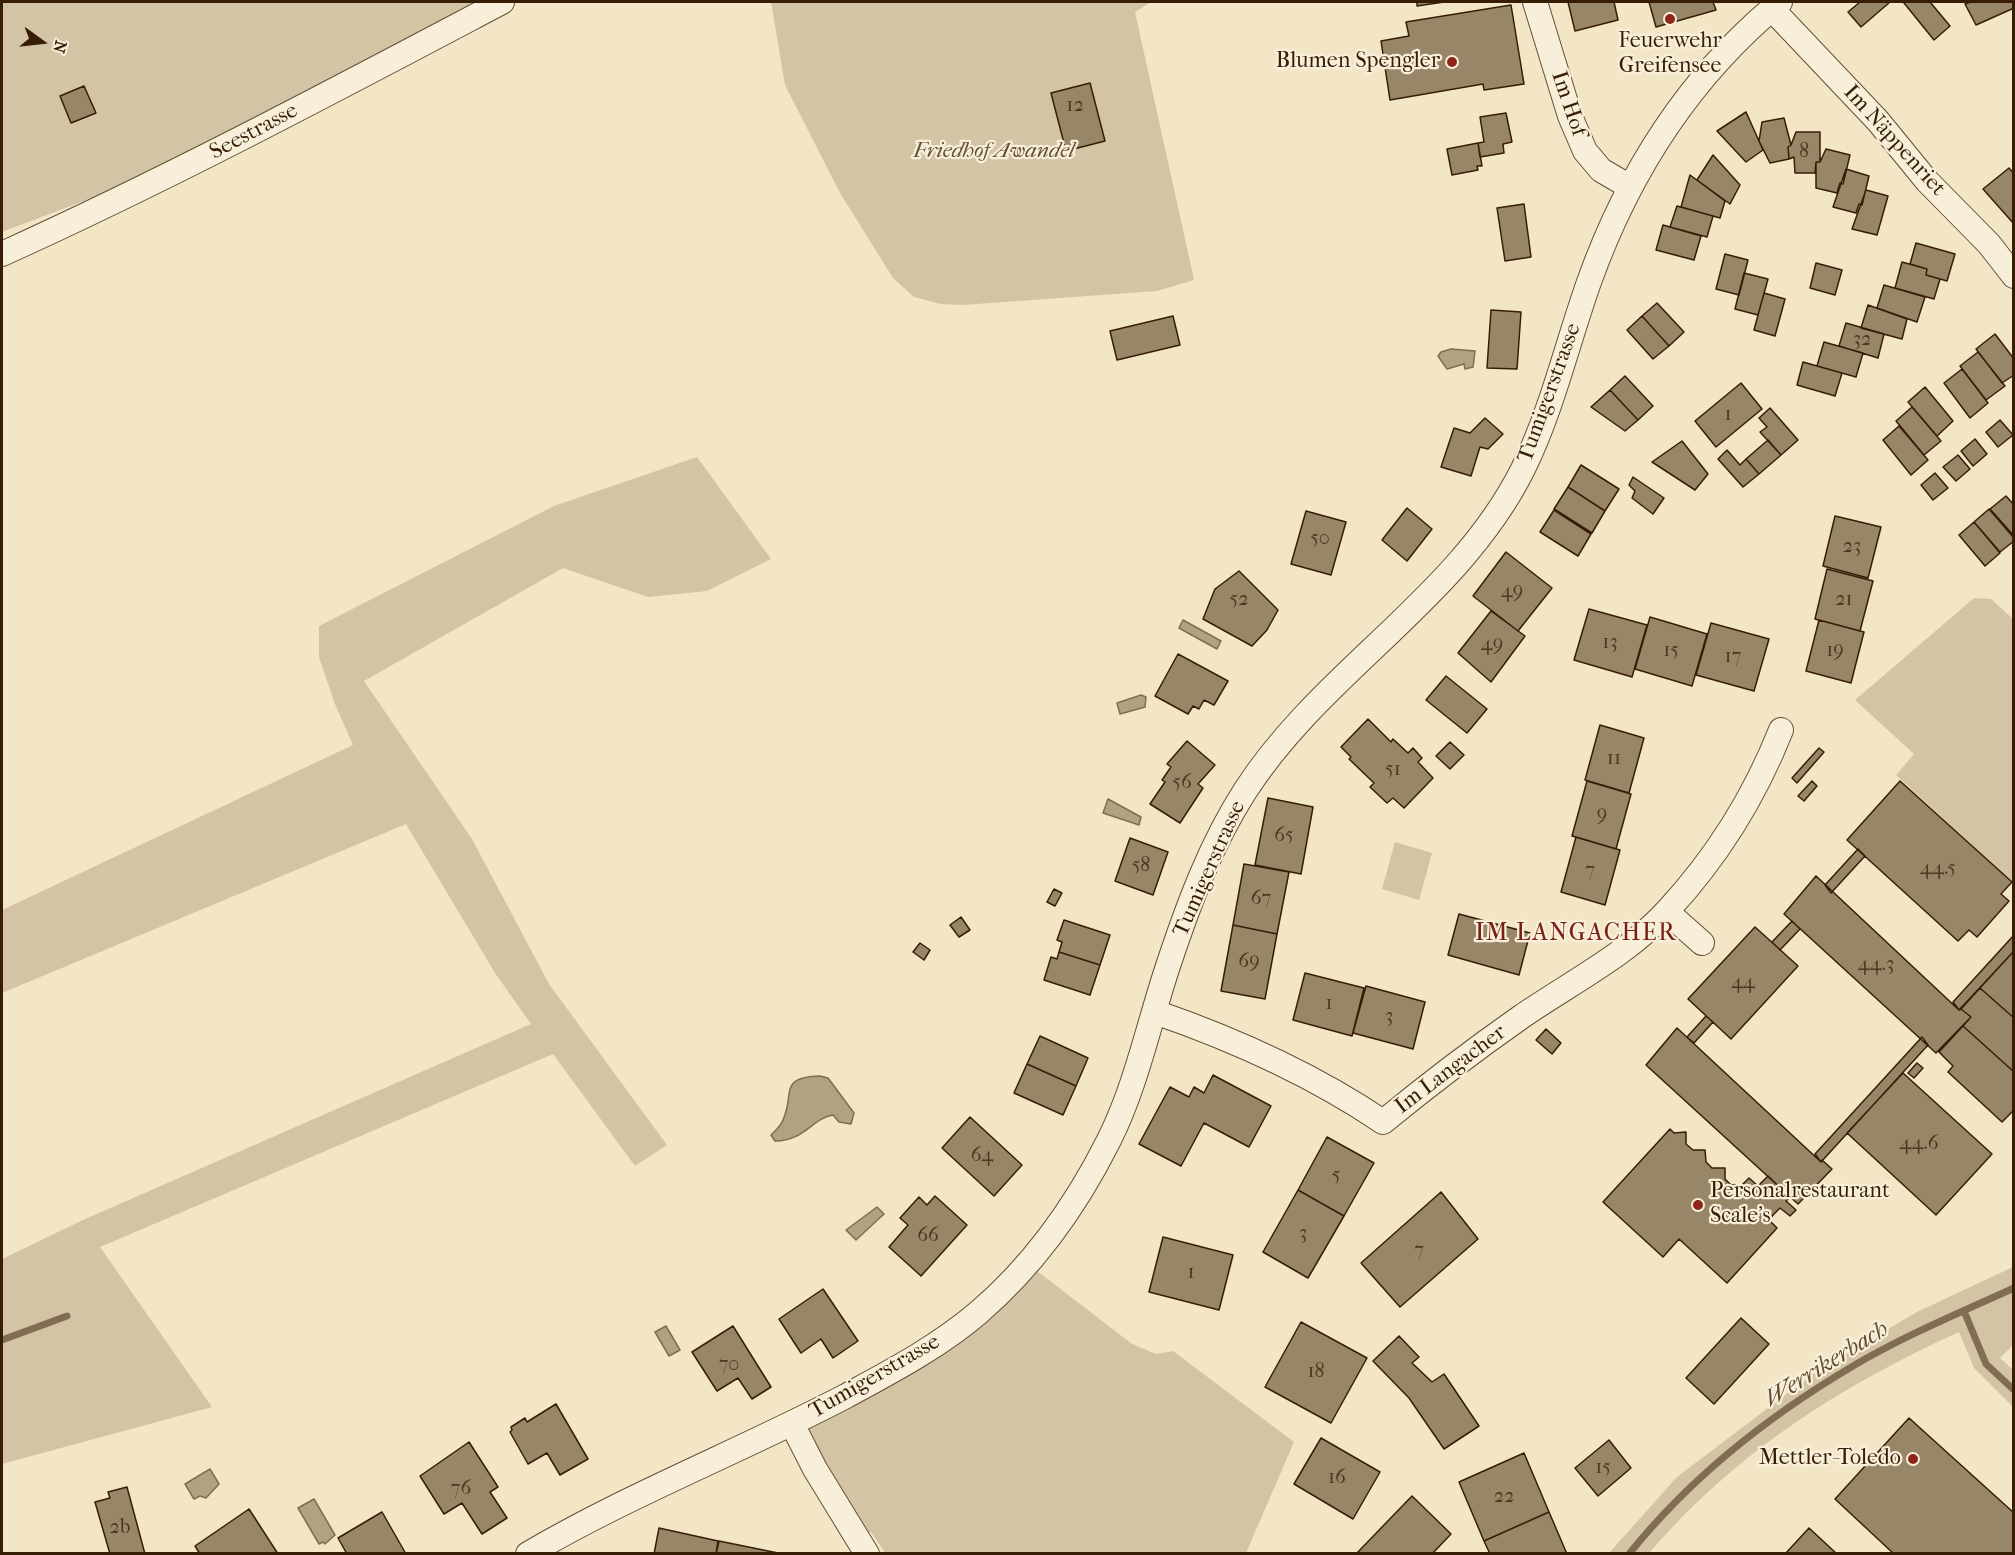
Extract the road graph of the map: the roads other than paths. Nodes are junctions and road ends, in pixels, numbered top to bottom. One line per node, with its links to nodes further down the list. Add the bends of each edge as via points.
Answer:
1 (502, 2): 5 (street, Seestrasse, via 226,147)
2 (1536, 2): 4 (street, Im Hof, via 1570,116 1585,151 1601,170)
3 (1775, 5): 4 (street, Tumigerstrasse, via 1717,61 1683,103); 6 (street, Im Näppenriet, via 1927,181 1989,244)
4 (1630, 187): 10 (street, Tumigerstrasse, via 1603,244 1542,424 1522,471 1459,562 1297,725 1247,789 1223,829 1194,892)
5 (2, 254)
6 (2013, 276)
7 (1781, 730): 8 (street, Im Langacher, via 1747,806 1710,862)
8 (1667, 912): 9 (street); 10 (street, Im Langacher, via 1610,960 1521,1017 1383,1122 1286,1064)
9 (1702, 943)
10 (1155, 1012): 11 (street, Tumigerstrasse, via 1111,1136 1080,1195 1028,1264 977,1314 915,1359)
11 (792, 1424): 12 (street, Tumigerstrasse); 13 (street)
12 (528, 1554)
13 (867, 1554)

